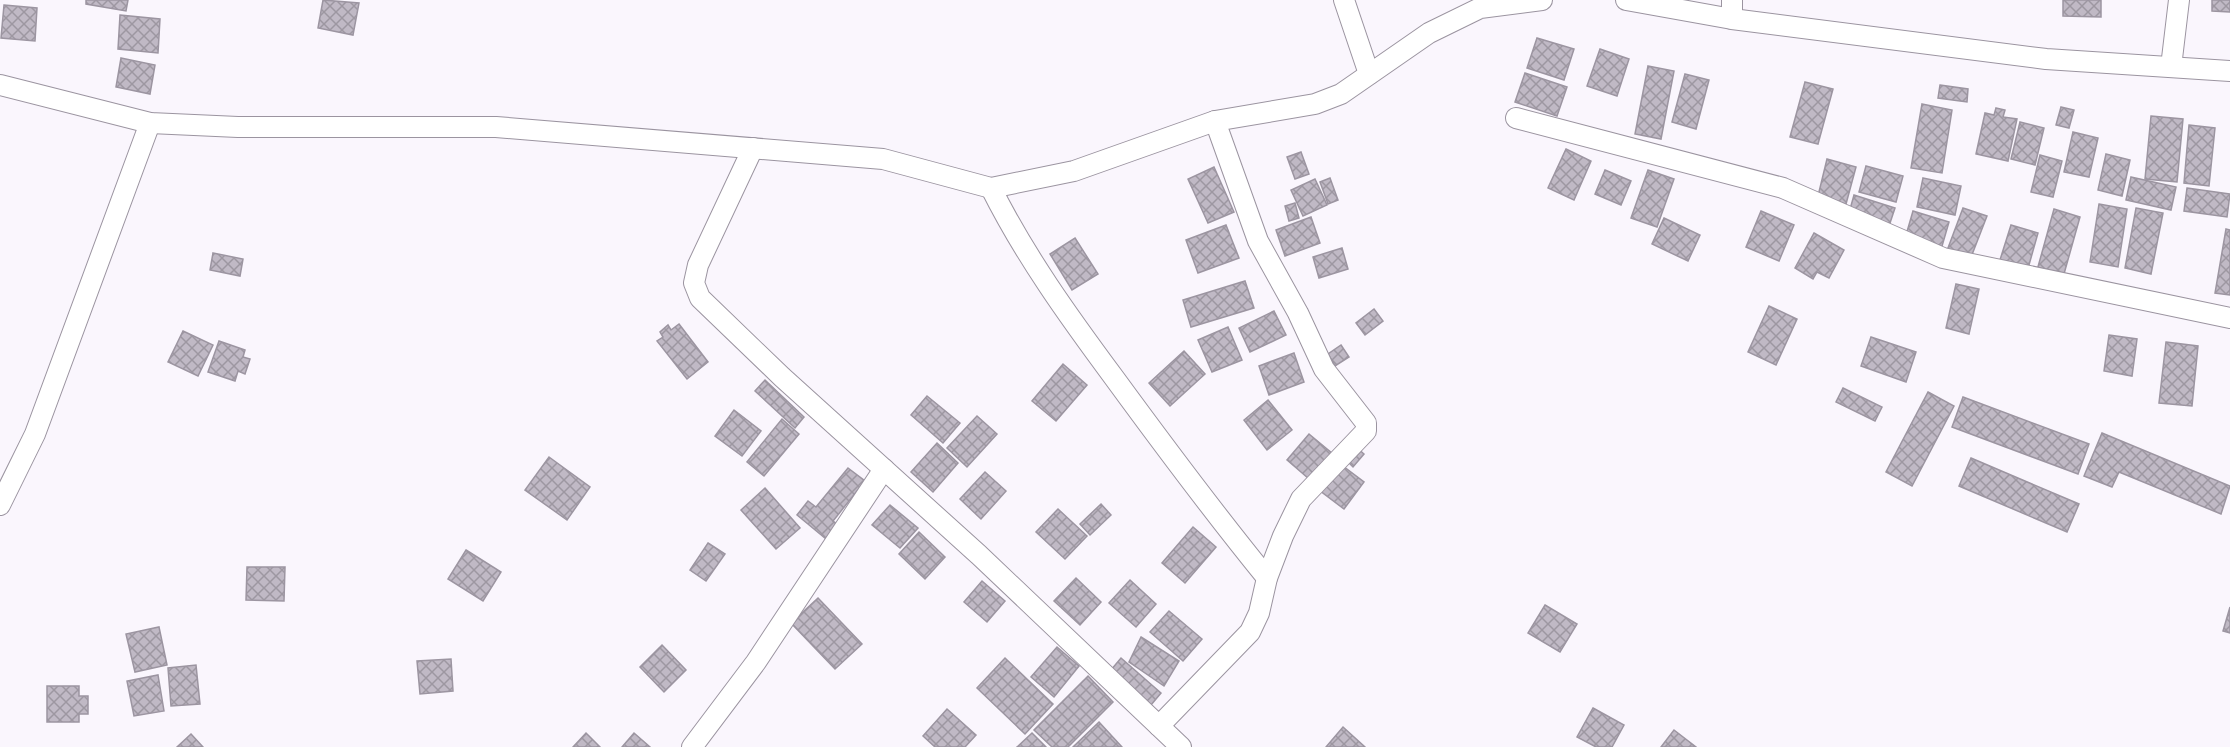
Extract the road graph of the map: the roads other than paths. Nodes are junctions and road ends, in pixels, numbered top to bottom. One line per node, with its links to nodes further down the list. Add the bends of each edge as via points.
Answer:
1 (1344, 0): 9 (street)
2 (1542, 0): 5 (street)
3 (1626, 0): 6 (street)
4 (2179, 0): 7 (street)
5 (1464, 7): 9 (street)
6 (1732, 10): 7 (street, via 2046,59)
7 (2171, 67): 8 (street)
8 (2230, 71)
9 (1369, 74): 12 (street, via 1341,94 1315,104)
10 (0, 85): 13 (street)
11 (1516, 118): 16 (street, via 1783,188 1943,258)
12 (1215, 121): 15 (street, via 1074,171); 19 (street, via 1258,242 1324,369 1366,423 1366,431 1300,499)
13 (150, 123): 14 (street, via 496,127); 18 (street, via 35,434)
14 (753, 148): 15 (street, via 883,159); 17 (street, via 698,266 694,283 700,298)
15 (991, 188): 19 (street, via 1013,233 1051,291)
16 (2230, 318)
17 (884, 469): 20 (street); 21 (street, via 763,653)
18 (0, 505)
19 (1267, 578): 20 (street, via 1250,632)
20 (1159, 726): 22 (street)
21 (692, 747)
22 (1181, 747)

